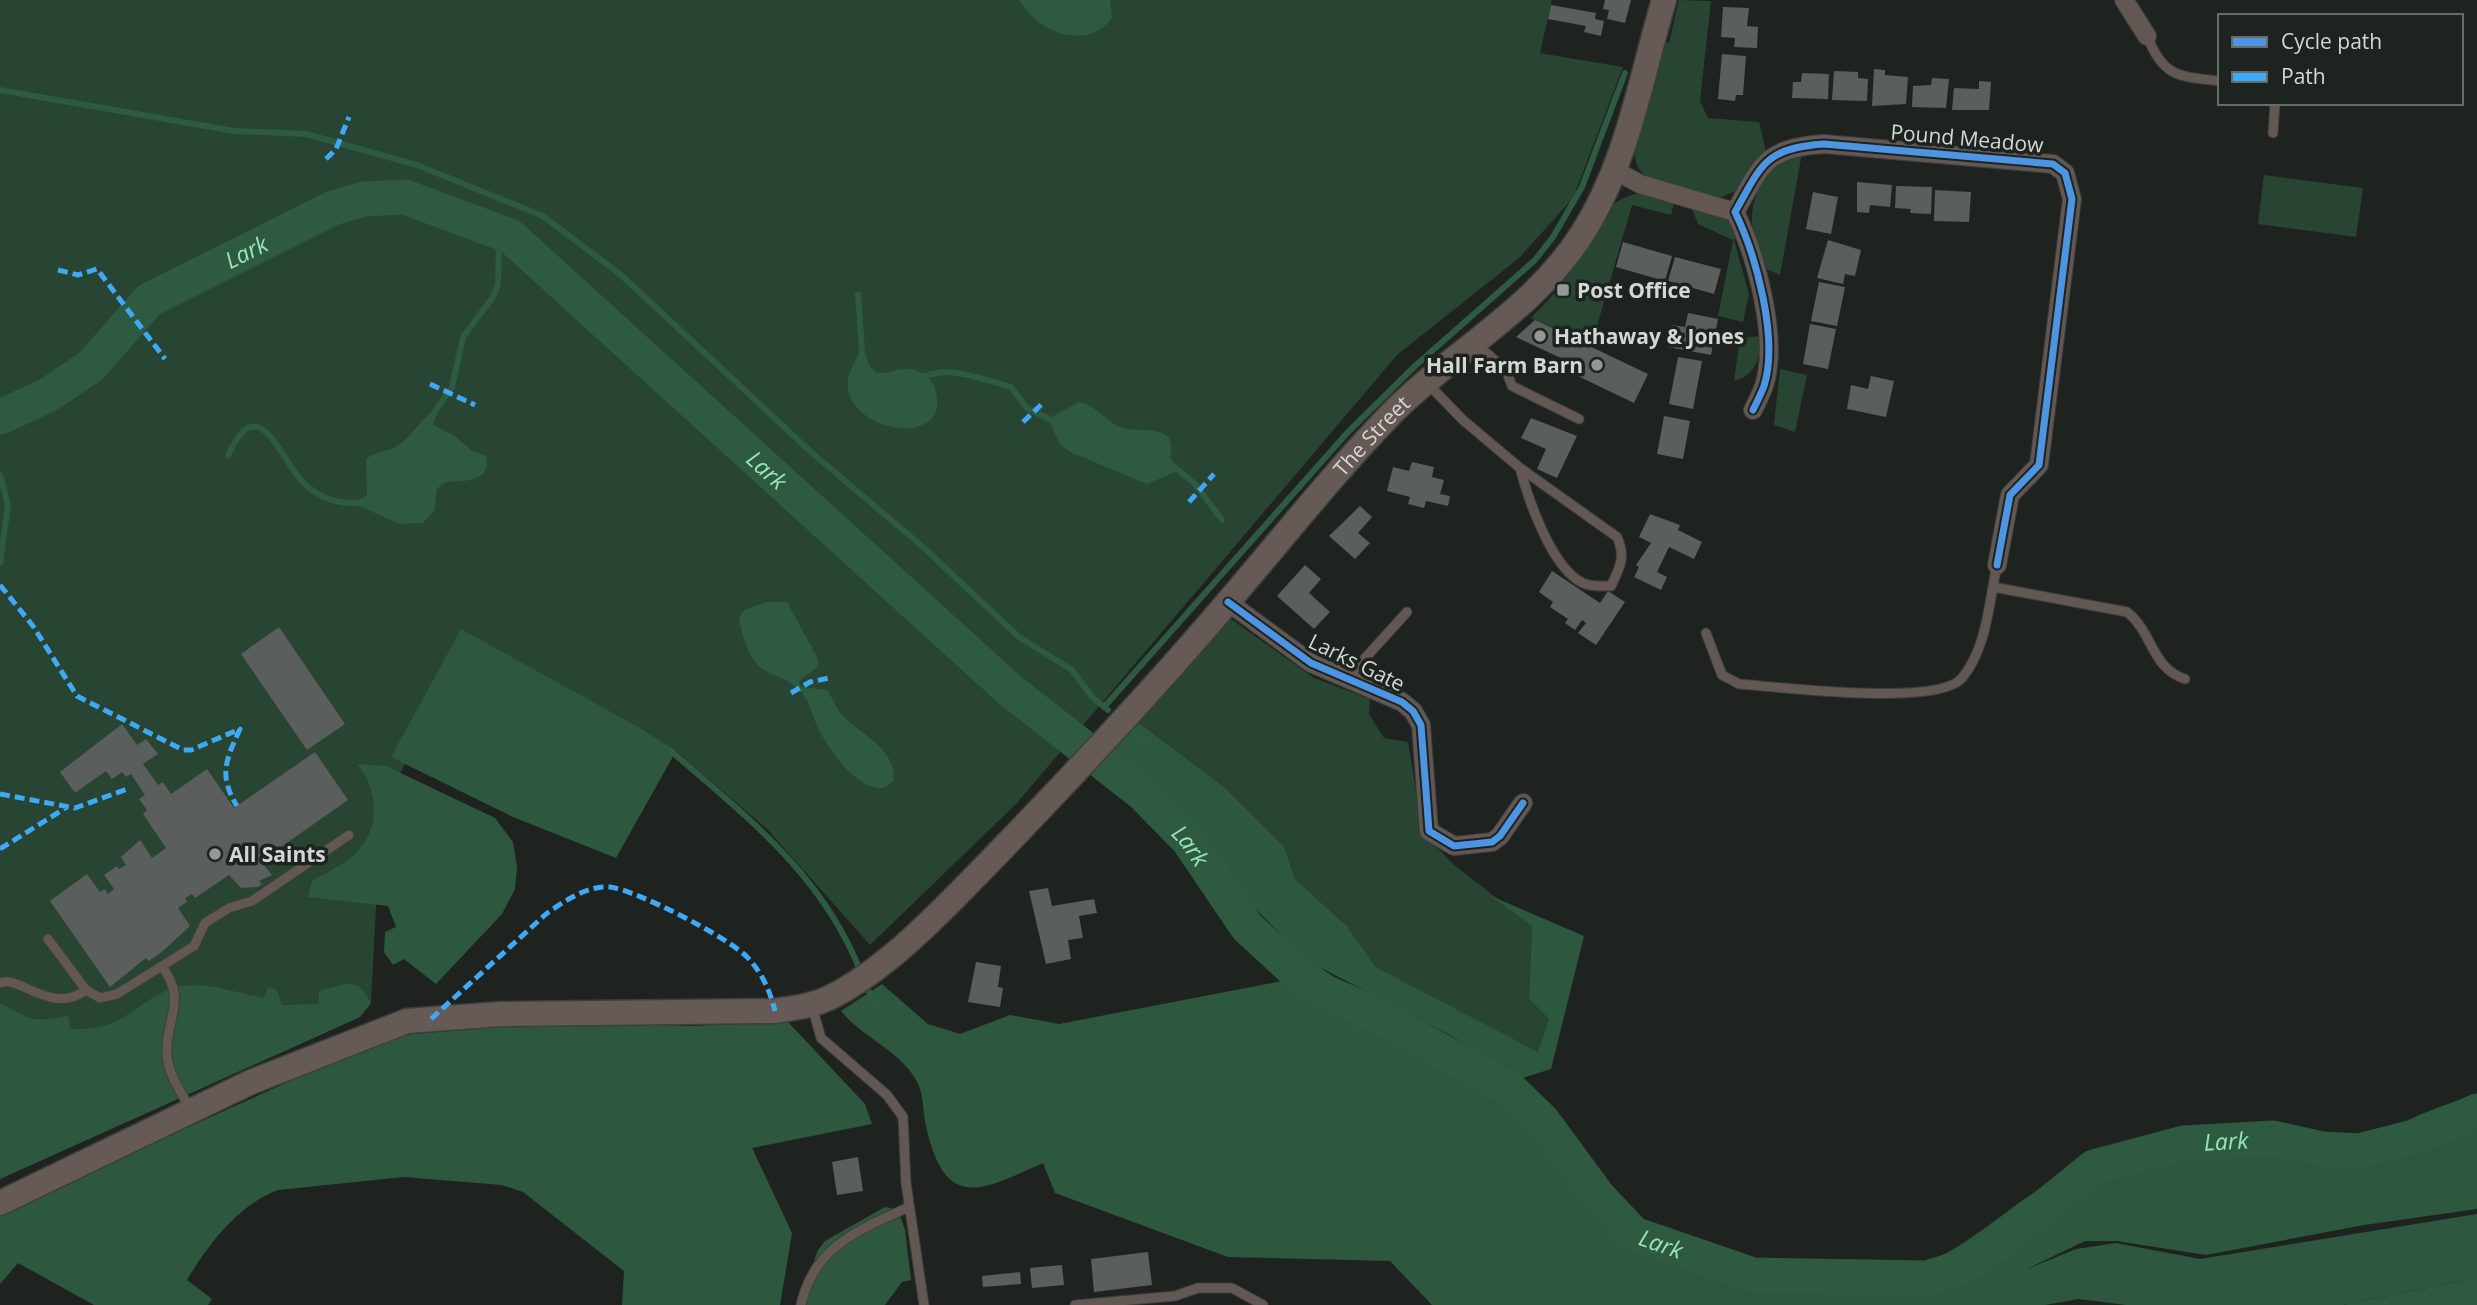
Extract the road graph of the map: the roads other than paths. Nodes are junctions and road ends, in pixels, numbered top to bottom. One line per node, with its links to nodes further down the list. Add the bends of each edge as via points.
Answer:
1 (1664, 0): 7 (main road, The Street)
2 (2124, 0): 3 (street)
3 (2147, 36): 4 (lane, via 2157,60 2171,74)
4 (2218, 81)
5 (2275, 105): 6 (lane)
6 (2273, 133)
7 (1616, 171): 8 (street, via 1640,184); 9 (main road, The Street, via 1560,265)
8 (1735, 212): 11 (street, via 1764,306 1765,384); 14 (street, Pound Meadow, via 1762,164 1797,146 1824,144 2031,160 2053,164 2065,173 2072,199 2039,465 2010,495)
9 (1476, 344): 10 (main road, The Street); 12 (lane, via 1506,370 1512,386)
10 (1427, 382): 13 (lane); 16 (main road, The Street, via 1362,446)
11 (1753, 410)
12 (1579, 419)
13 (1520, 468): 13 (lane, via 1532,508 1567,571 1583,583 1611,586 1623,552 1617,537)
14 (1997, 565): 15 (lane)
15 (1993, 587): 18 (lane, via 1978,653 1961,680 1939,690 1902,694 1739,684 1722,675); 20 (lane, via 2127,612 2141,624 2162,666)
16 (1228, 602): 19 (street, Larks Gate, via 1311,663); 27 (main road, The Street, via 1091,754 930,920 858,980)
17 (1407, 612): 19 (lane)
18 (1706, 633)
19 (1346, 679): 21 (street, Larks Gate, via 1413,710 1421,725 1429,831 1454,846 1492,842)
20 (2185, 679)
21 (1523, 803)
22 (349, 835): 24 (lane, via 252,901 205,923 194,946)
23 (48, 939): 26 (lane)
24 (162, 966): 26 (lane, via 117,994 100,998); 28 (lane, via 174,982 176,1001 167,1055)
25 (0, 983): 26 (lane, via 11,981 51,998 75,997)
26 (86, 990)
27 (812, 1005): 28 (main road, The Street, via 775,1011 514,1014 407,1021 251,1082); 30 (lane, via 821,1038 887,1095 903,1117)
28 (191, 1112): 29 (main road, The Street)
29 (0, 1203)
30 (909, 1207): 31 (lane, via 831,1248 817,1263); 32 (lane)
31 (801, 1305)
32 (924, 1305)
33 (1075, 1305): 34 (lane, via 1232,1287)
34 (1263, 1305)

